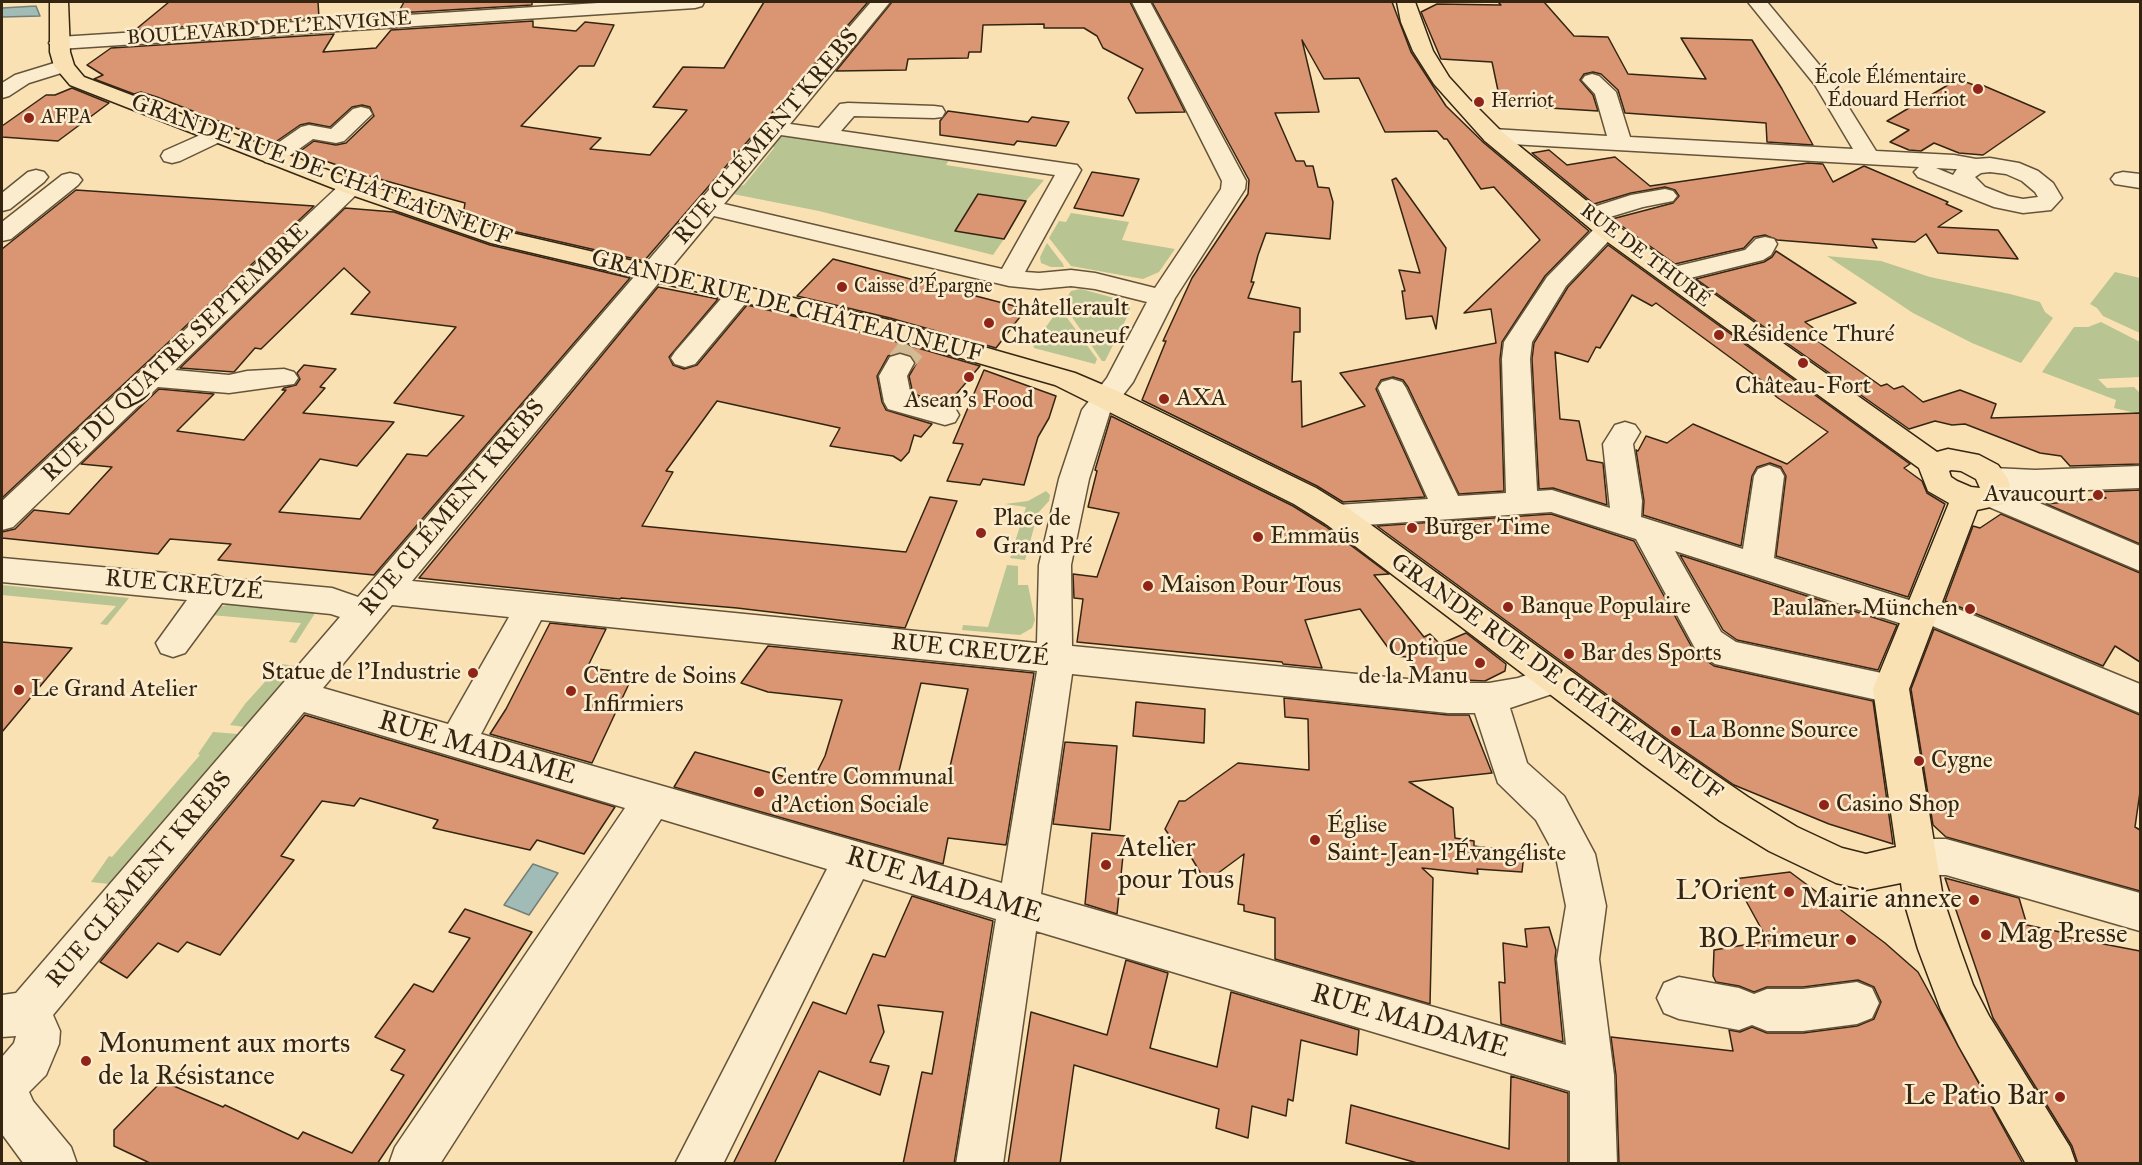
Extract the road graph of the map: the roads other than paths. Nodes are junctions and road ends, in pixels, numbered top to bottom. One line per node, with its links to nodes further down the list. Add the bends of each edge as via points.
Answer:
1 (58, 2): 8 (main road)
2 (684, 2): 3 (street, BOULEVARD DE L'ENVIGNE); 8 (street, BOULEVARD DE L'ENVIGNE)
3 (695, 2)
4 (881, 2): 13 (street, RUE CLÉMENT KREBS)
5 (1142, 2): 36 (street, via 1234,181 1233,189)
6 (1406, 2): 16 (main road, RUE DE THURÉ, via 1423,51 1442,80)
7 (1757, 2): 20 (street, via 1824,83)
8 (61, 56): 10 (street, BOULEVARD DE L'ENVIGNE, via 30,76); 14 (main road, GRANDE RUE DE CHÂTEAUNEUF, via 77,81)
9 (1592, 80): 17 (street, via 1605,92)
10 (4, 85)
11 (934, 112): 15 (street, via 848,109)
12 (361, 114): 19 (street, via 336,136 309,132)
13 (775, 128): 15 (street); 28 (street, RUE CLÉMENT KREBS)
14 (216, 135): 18 (street); 19 (main road, GRANDE RUE DE CHÂTEAUNEUF)
15 (825, 135): 34 (street, via 1069,170)
16 (1494, 136): 17 (street); 29 (main road, RUE DE THURÉ)
17 (1620, 144): 20 (street)
18 (172, 156)
19 (273, 157): 24 (main road, GRANDE RUE DE CHÂTEAUNEUF)
20 (1869, 158): 21 (street); 25 (street, via 1918,169)
21 (1976, 166): 25 (street, via 1964,178); 25 (street, via 2011,168 2030,176 2046,188 2050,198 2043,205 2023,206)
22 (36, 177): 27 (street)
23 (70, 180): 30 (street)
24 (351, 187): 32 (main road, GRANDE RUE DE CHÂTEAUNEUF, via 500,238); 39 (street, RUE DU QUATRE SEPTEMBRE)
25 (1977, 192)
26 (1665, 196): 29 (street, via 1639,201)
27 (2, 204)
28 (707, 207): 32 (street, RUE CLÉMENT KREBS); 34 (street)
29 (1598, 223): 33 (main road, RUE DE THURÉ); 48 (street, via 1518,342)
30 (2, 234)
31 (1765, 243): 33 (street, via 1754,255)
32 (651, 273): 35 (main road, GRANDE RUE DE CHÂTEAUNEUF); 57 (street, RUE CLÉMENT KREBS)
33 (1670, 275): 47 (main road, RUE DE THURÉ, via 1935,465 1933,470 1939,483 1956,494)
34 (1009, 278): 36 (street, via 1095,281)
35 (741, 292): 37 (main road, GRANDE RUE DE CHÂTEAUNEUF); 38 (street)
36 (1162, 298): 42 (street, via 1119,382)
37 (911, 349): 42 (main road, GRANDE RUE DE CHÂTEAUNEUF, via 1065,380); 43 (street, via 893,376 898,402)
38 (685, 358)
39 (150, 377): 40 (street, via 229,384); 51 (street, RUE DU QUATRE SEPTEMBRE)
40 (284, 378)
41 (1392, 388): 49 (street)
42 (1105, 397): 50 (main road, GRANDE RUE DE CHÂTEAUNEUF, via 1305,496); 61 (street, via 1086,436 1061,532 1053,595)
43 (945, 415)
44 (1625, 432): 52 (street, via 1618,444 1626,501)
45 (1769, 476): 54 (street)
46 (2140, 477): 47 (street, via 2035,482)
47 (1984, 491): 53 (street); 59 (main road)
48 (1522, 502): 49 (street); 52 (street, via 1552,501)
49 (1448, 507): 50 (street)
50 (1337, 516): 62 (main road, GRANDE RUE DE CHÂTEAUNEUF)
51 (2, 519)
52 (1635, 526): 54 (street); 63 (street, via 1709,642 1727,654)
53 (2140, 559)
54 (1757, 566): 59 (street)
55 (2, 570): 56 (street, RUE CREUZÉ)
56 (215, 588): 57 (street, RUE CREUZÉ); 60 (street)
57 (374, 602): 58 (street, RUE CREUZÉ); 64 (street, RUE CLÉMENT KREBS)
58 (532, 606): 61 (street, RUE CREUZÉ); 67 (street)
59 (1920, 612): 63 (main road); 66 (street)
60 (174, 643)
61 (1056, 659): 65 (street, RUE CREUZÉ); 71 (street)
62 (1555, 679): 65 (street, RUE CREUZÉ); 69 (main road, GRANDE RUE DE CHÂTEAUNEUF, via 1724,802 1836,865 1866,872)
63 (1891, 689): 69 (main road)
64 (296, 695): 67 (street, RUE MADAME); 75 (street, RUE CLÉMENT KREBS)
65 (1489, 699): 76 (street, via 1511,772 1550,808 1575,854 1586,906 1578,959)
66 (2140, 699)
67 (457, 743): 68 (street, RUE MADAME)
68 (652, 800): 70 (street, RUE MADAME); 79 (street)
69 (1916, 857): 72 (street, via 1946,857); 83 (main road, via 1923,898 1956,995)
70 (853, 858): 71 (street, RUE MADAME); 80 (street)
71 (1018, 907): 76 (street, RUE MADAME); 81 (street)
72 (2140, 912)
73 (1679, 998): 74 (street, via 1753,1010 1803,1010)
74 (1857, 1003)
75 (13, 1016): 77 (street, via 34,1022 37,1044 30,1059)
76 (1592, 1075): 82 (street)
77 (2, 1085): 78 (street, via 17,1117)
78 (54, 1164)
79 (412, 1164)
80 (698, 1164)
81 (979, 1164)
82 (1594, 1164)
83 (2053, 1164)

